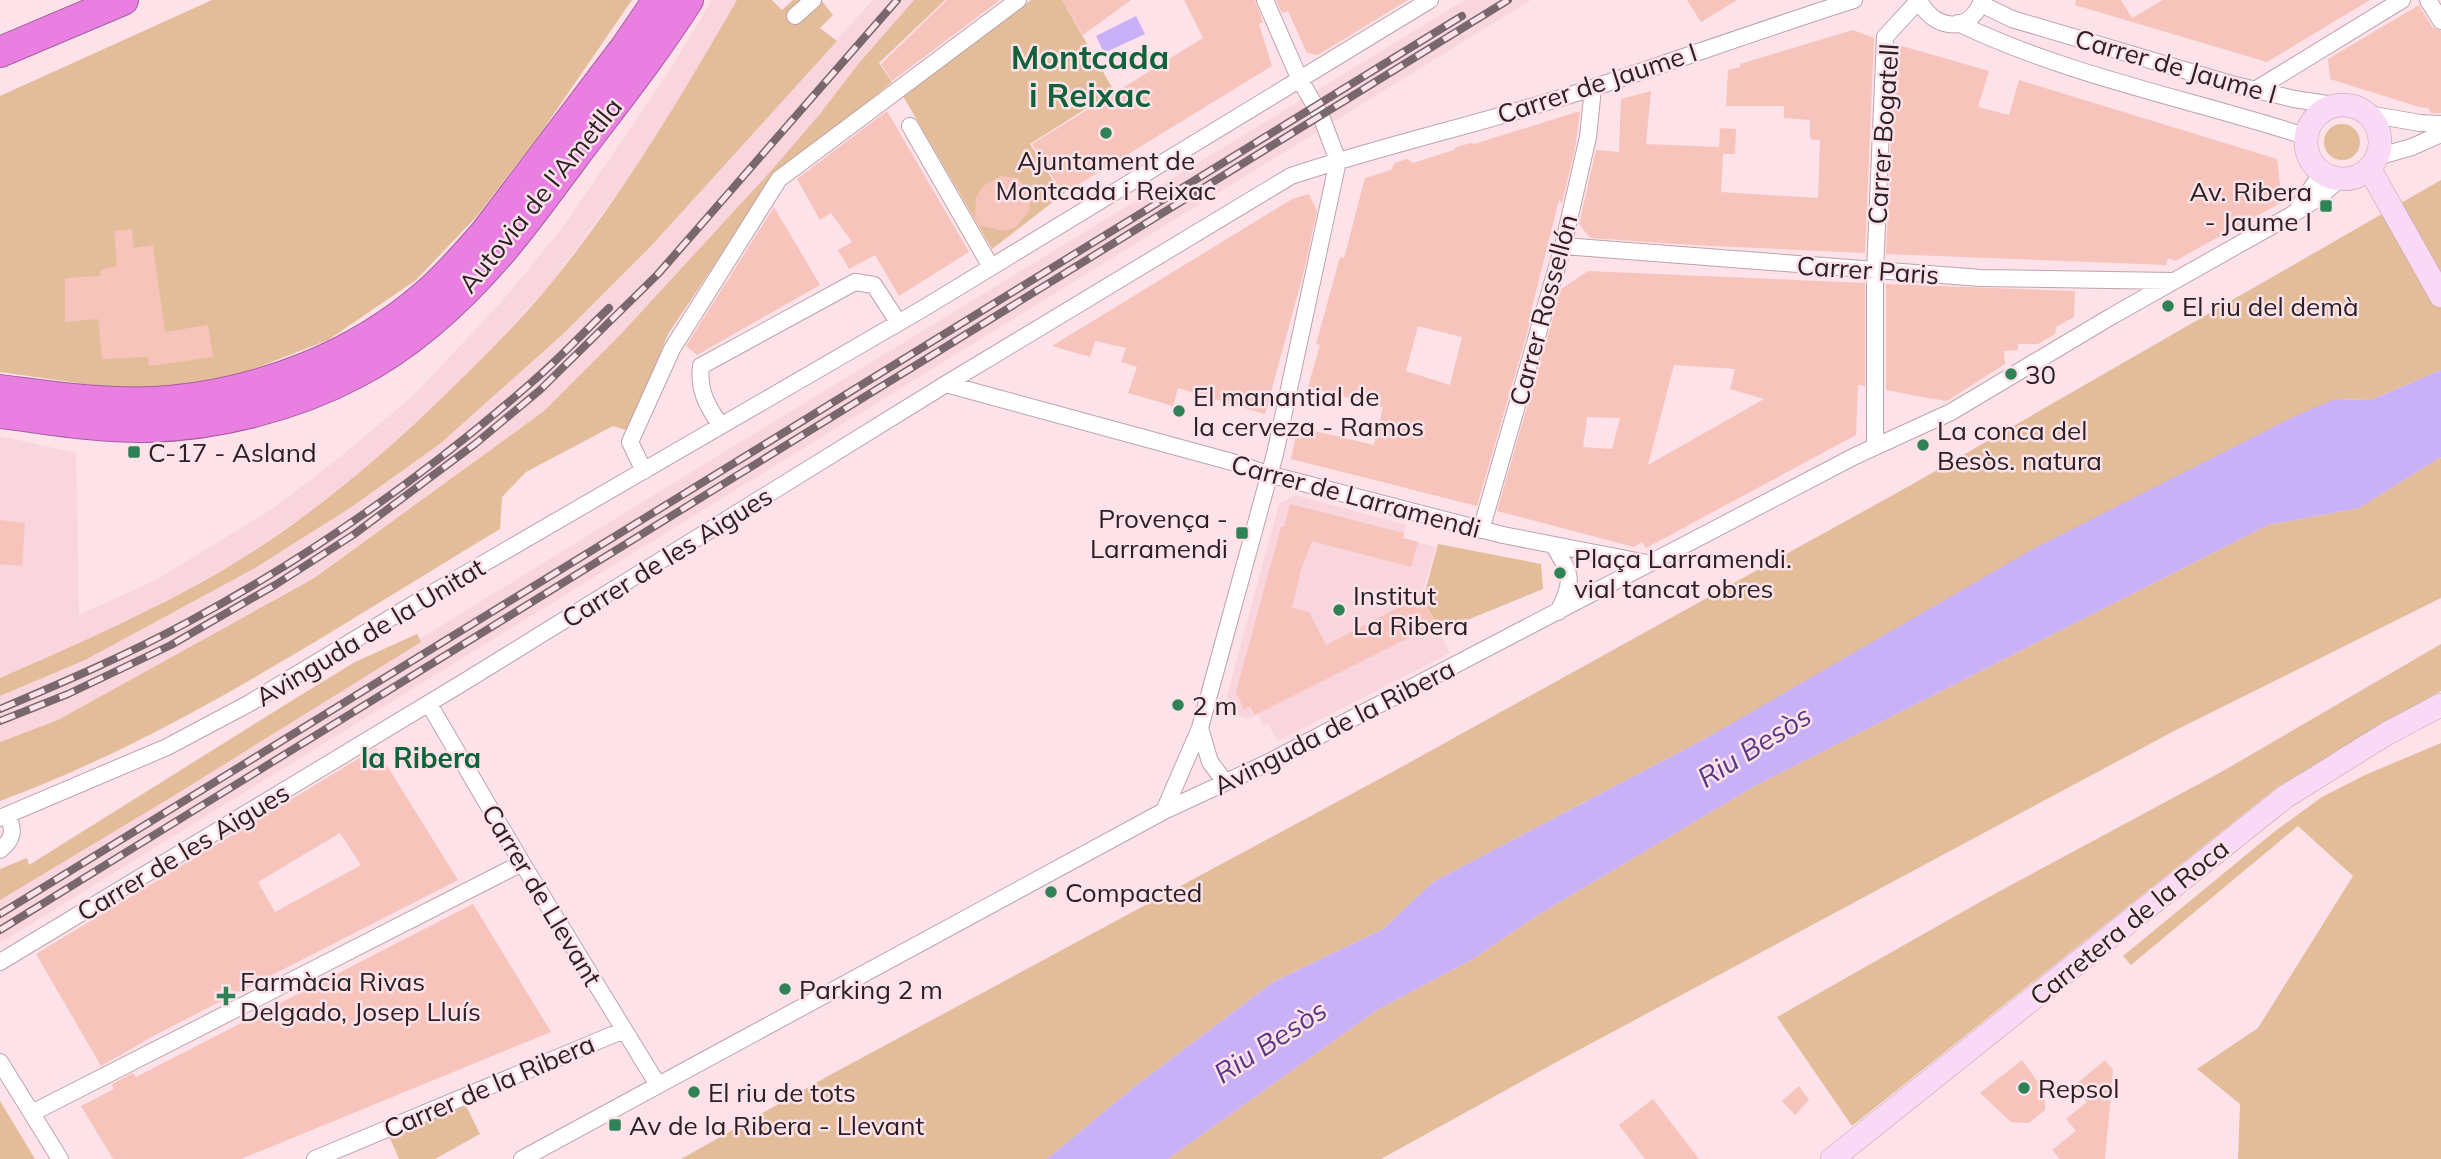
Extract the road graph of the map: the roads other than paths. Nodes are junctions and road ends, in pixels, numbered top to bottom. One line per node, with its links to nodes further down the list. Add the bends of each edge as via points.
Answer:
1 (123, 0): 16 (highway)
2 (658, 0): 36 (highway, Autovia de l'Ametlla, via 461,260 427,294 356,344 247,388 170,401 63,398)
3 (688, 0): 37 (highway, Autovia de l'Ametlla, via 498,255 432,320 357,373 265,408 186,424 117,426)
4 (813, 0): 13 (street)
5 (1018, 0): 40 (street, via 779,179 672,349 630,442)
6 (1265, 0): 17 (street)
7 (1430, 0): 17 (street, Avinguda de la Unitat)
8 (1854, 0): 18 (street, Carrer de Jaume I)
9 (1919, 0): 15 (street, Carrer de Jaume I, via 1931,18); 31 (street, Carrer Bogatell, via 1885,37)
10 (2402, 0): 19 (street)
11 (2428, 0): 14 (street)
12 (1981, 2): 15 (street, via 1973,15); 19 (street, Carrer de Jaume I, via 2012,19)
13 (795, 16)
14 (2441, 21)
15 (1958, 23): 25 (street, Carrer de Jaume I, via 2000,44)
16 (0, 52)
17 (1300, 80): 26 (street, via 1321,116); 30 (street, Avinguda de la Unitat)
18 (1593, 88): 26 (street, Carrer de Jaume I); 29 (street, Carrer Rossellón, via 1588,137)
19 (2255, 90): 20 (street, Carrer de Jaume I)
20 (2334, 105): 21 (street, via 2352,105); 25 (street, via 2320,111)
21 (2368, 114): 22 (street); 27 (street, via 2379,134)
22 (2441, 124)
23 (910, 126): 30 (street)
24 (2441, 134): 27 (street)
25 (2305, 136): 28 (street, via 2311,163)
26 (1338, 160): 35 (street, Carrer de les Aigues, via 1291,176); 41 (street)
27 (2373, 163): 28 (street, via 2350,179); 33 (street, via 2383,191)
28 (2331, 176): 32 (street, Avinguda de la Ribera, via 2293,214)
29 (1563, 246): 31 (street, Carrer Paris); 42 (street, Carrer Rossellón)
30 (991, 267): 34 (street, Avinguda de la Unitat)
31 (1875, 271): 32 (street, Carrer Paris); 39 (street, Carrer Bogatell)
32 (2174, 281): 39 (street, Avinguda de la Ribera, via 1951,412)
33 (2441, 296)
34 (898, 322): 38 (street, Avinguda de la Unitat); 38 (street, via 874,285 855,282 701,366 699,382)
35 (946, 384): 41 (street, Carrer de Larramendi); 46 (street, Carrer de les Aigues)
36 (0, 390)
37 (0, 413)
38 (720, 426): 40 (street, Avinguda de la Unitat)
39 (1875, 447): 44 (street, Avinguda de la Ribera)
40 (643, 471): 51 (street, Avinguda de la Unitat, via 212,724)
41 (1268, 474): 42 (street, Carrer de Larramendi); 48 (street)
42 (1480, 530): 43 (street, Carrer de Larramendi)
43 (1554, 546): 44 (street, Carrer de Larramendi); 45 (street, via 1570,579)
44 (1647, 563): 45 (street, Avinguda de la Ribera)
45 (1558, 612): 49 (street, Avinguda de la Ribera)
46 (429, 704): 53 (street, Carrer de Llevant); 54 (street, Carrer de les Aigues)
47 (2441, 705): 62 (street, Carretera de la Roca, via 2285,797)
48 (1200, 728): 49 (street, via 1210,762); 50 (street)
49 (1226, 782): 50 (street, Avinguda de la Ribera)
50 (1164, 811): 57 (street, Avinguda de la Ribera)
51 (4, 817): 52 (street, Avinguda de la Unitat, via 13,829)
52 (0, 850)
53 (522, 863): 55 (street, Carrer de Llevant); 58 (street)
54 (0, 962)
55 (624, 1030): 57 (street, Carrer de Llevant); 60 (street, Carrer de la Ribera)
56 (0, 1062): 58 (street)
57 (658, 1084): 61 (street, Avinguda de la Ribera)
58 (32, 1113): 59 (street)
59 (60, 1159)
60 (315, 1159)
61 (522, 1159)
62 (1832, 1159)

